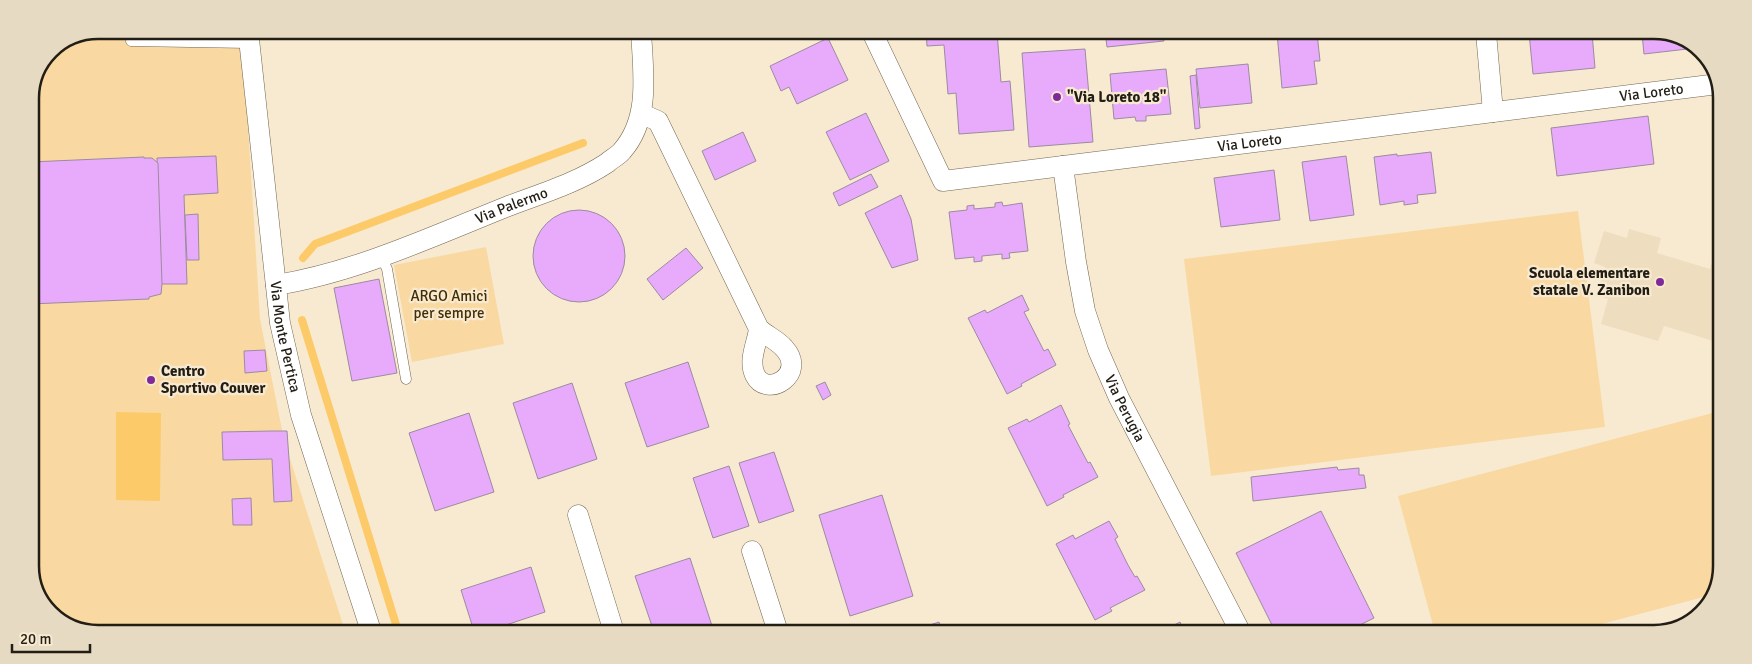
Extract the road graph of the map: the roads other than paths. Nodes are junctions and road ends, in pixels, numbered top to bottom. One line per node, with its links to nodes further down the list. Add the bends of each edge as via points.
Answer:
1 (190, 39): 6 (lane)
2 (249, 39): 12 (street, Via Monte Pertica)
3 (641, 39): 9 (street, Via Palermo)
4 (875, 39): 10 (street, Via Loreto, via 943,181)
5 (1487, 39): 8 (street)
6 (131, 41)
7 (1712, 85): 8 (street, Via Loreto)
8 (1493, 112): 10 (street, Via Loreto)
9 (642, 114): 11 (street, Via Palermo, via 621,152 589,175); 13 (street, via 658,121)
10 (1063, 166): 20 (street, Via Perugia, via 1085,311 1098,350)
11 (381, 256): 12 (street, Via Palermo, via 315,278); 14 (lane)
12 (276, 285): 17 (street, Via Monte Pertica, via 280,323 301,415)
13 (759, 329)
14 (406, 379)
15 (578, 515): 18 (street)
16 (752, 552): 19 (street)
17 (369, 625)
18 (612, 625)
19 (776, 625)
20 (1237, 625)

